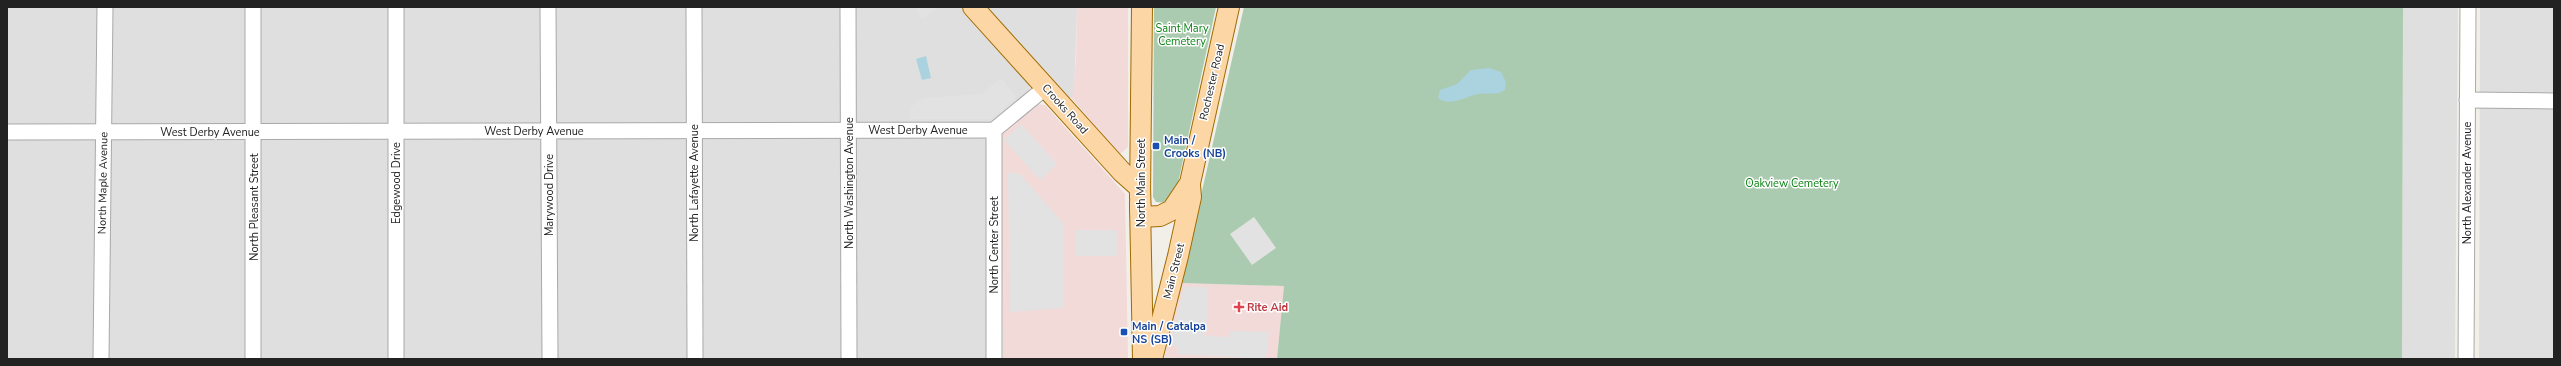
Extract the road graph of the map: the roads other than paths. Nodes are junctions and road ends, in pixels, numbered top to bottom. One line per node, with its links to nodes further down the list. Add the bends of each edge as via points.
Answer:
1 (105, 7): 20 (street, North Maple Avenue)
2 (253, 7): 21 (street, North Pleasant Street)
3 (396, 7): 16 (street, Edgewood Drive)
4 (548, 7): 17 (street, Marywood Drive)
5 (694, 7): 18 (street, North Lafayette Avenue)
6 (848, 7): 14 (street, North Washington Avenue)
7 (973, 7): 11 (main road, Crooks Road)
8 (1142, 7): 23 (main road, North Main Street)
9 (1229, 7): 22 (main road, Rochester Road)
10 (2468, 7): 12 (street, North Alexander Avenue)
11 (1045, 88): 15 (street); 23 (main road, Crooks Road, via 1122,172)
12 (2467, 100): 13 (street); 34 (street, North Alexander Avenue)
13 (2554, 101)
14 (848, 130): 15 (street, West Derby Avenue); 18 (street, West Derby Avenue); 30 (street, North Washington Avenue)
15 (994, 130): 31 (street, North Center Street)
16 (396, 131): 17 (street, West Derby Avenue); 21 (street, West Derby Avenue); 27 (street, Edgewood Drive)
17 (548, 131): 18 (street, West Derby Avenue); 28 (street, Marywood Drive)
18 (694, 131): 29 (street, North Lafayette Avenue)
19 (7, 132): 20 (street, West Derby Avenue)
20 (103, 132): 21 (street, West Derby Avenue); 25 (street, North Maple Avenue)
21 (254, 132): 26 (street, North Pleasant Street)
22 (1190, 183): 24 (main road, Rochester Road, via 1172,210 1160,216); 33 (main road, Main Street, via 1190,197 1178,256)
23 (1140, 188): 24 (main road)
24 (1141, 217): 32 (main road, North Main Street)
25 (101, 359)
26 (253, 359)
27 (396, 359)
28 (550, 359)
29 (695, 359)
30 (849, 359)
31 (994, 359)
32 (1143, 359)
33 (1152, 359)
34 (2466, 359)

